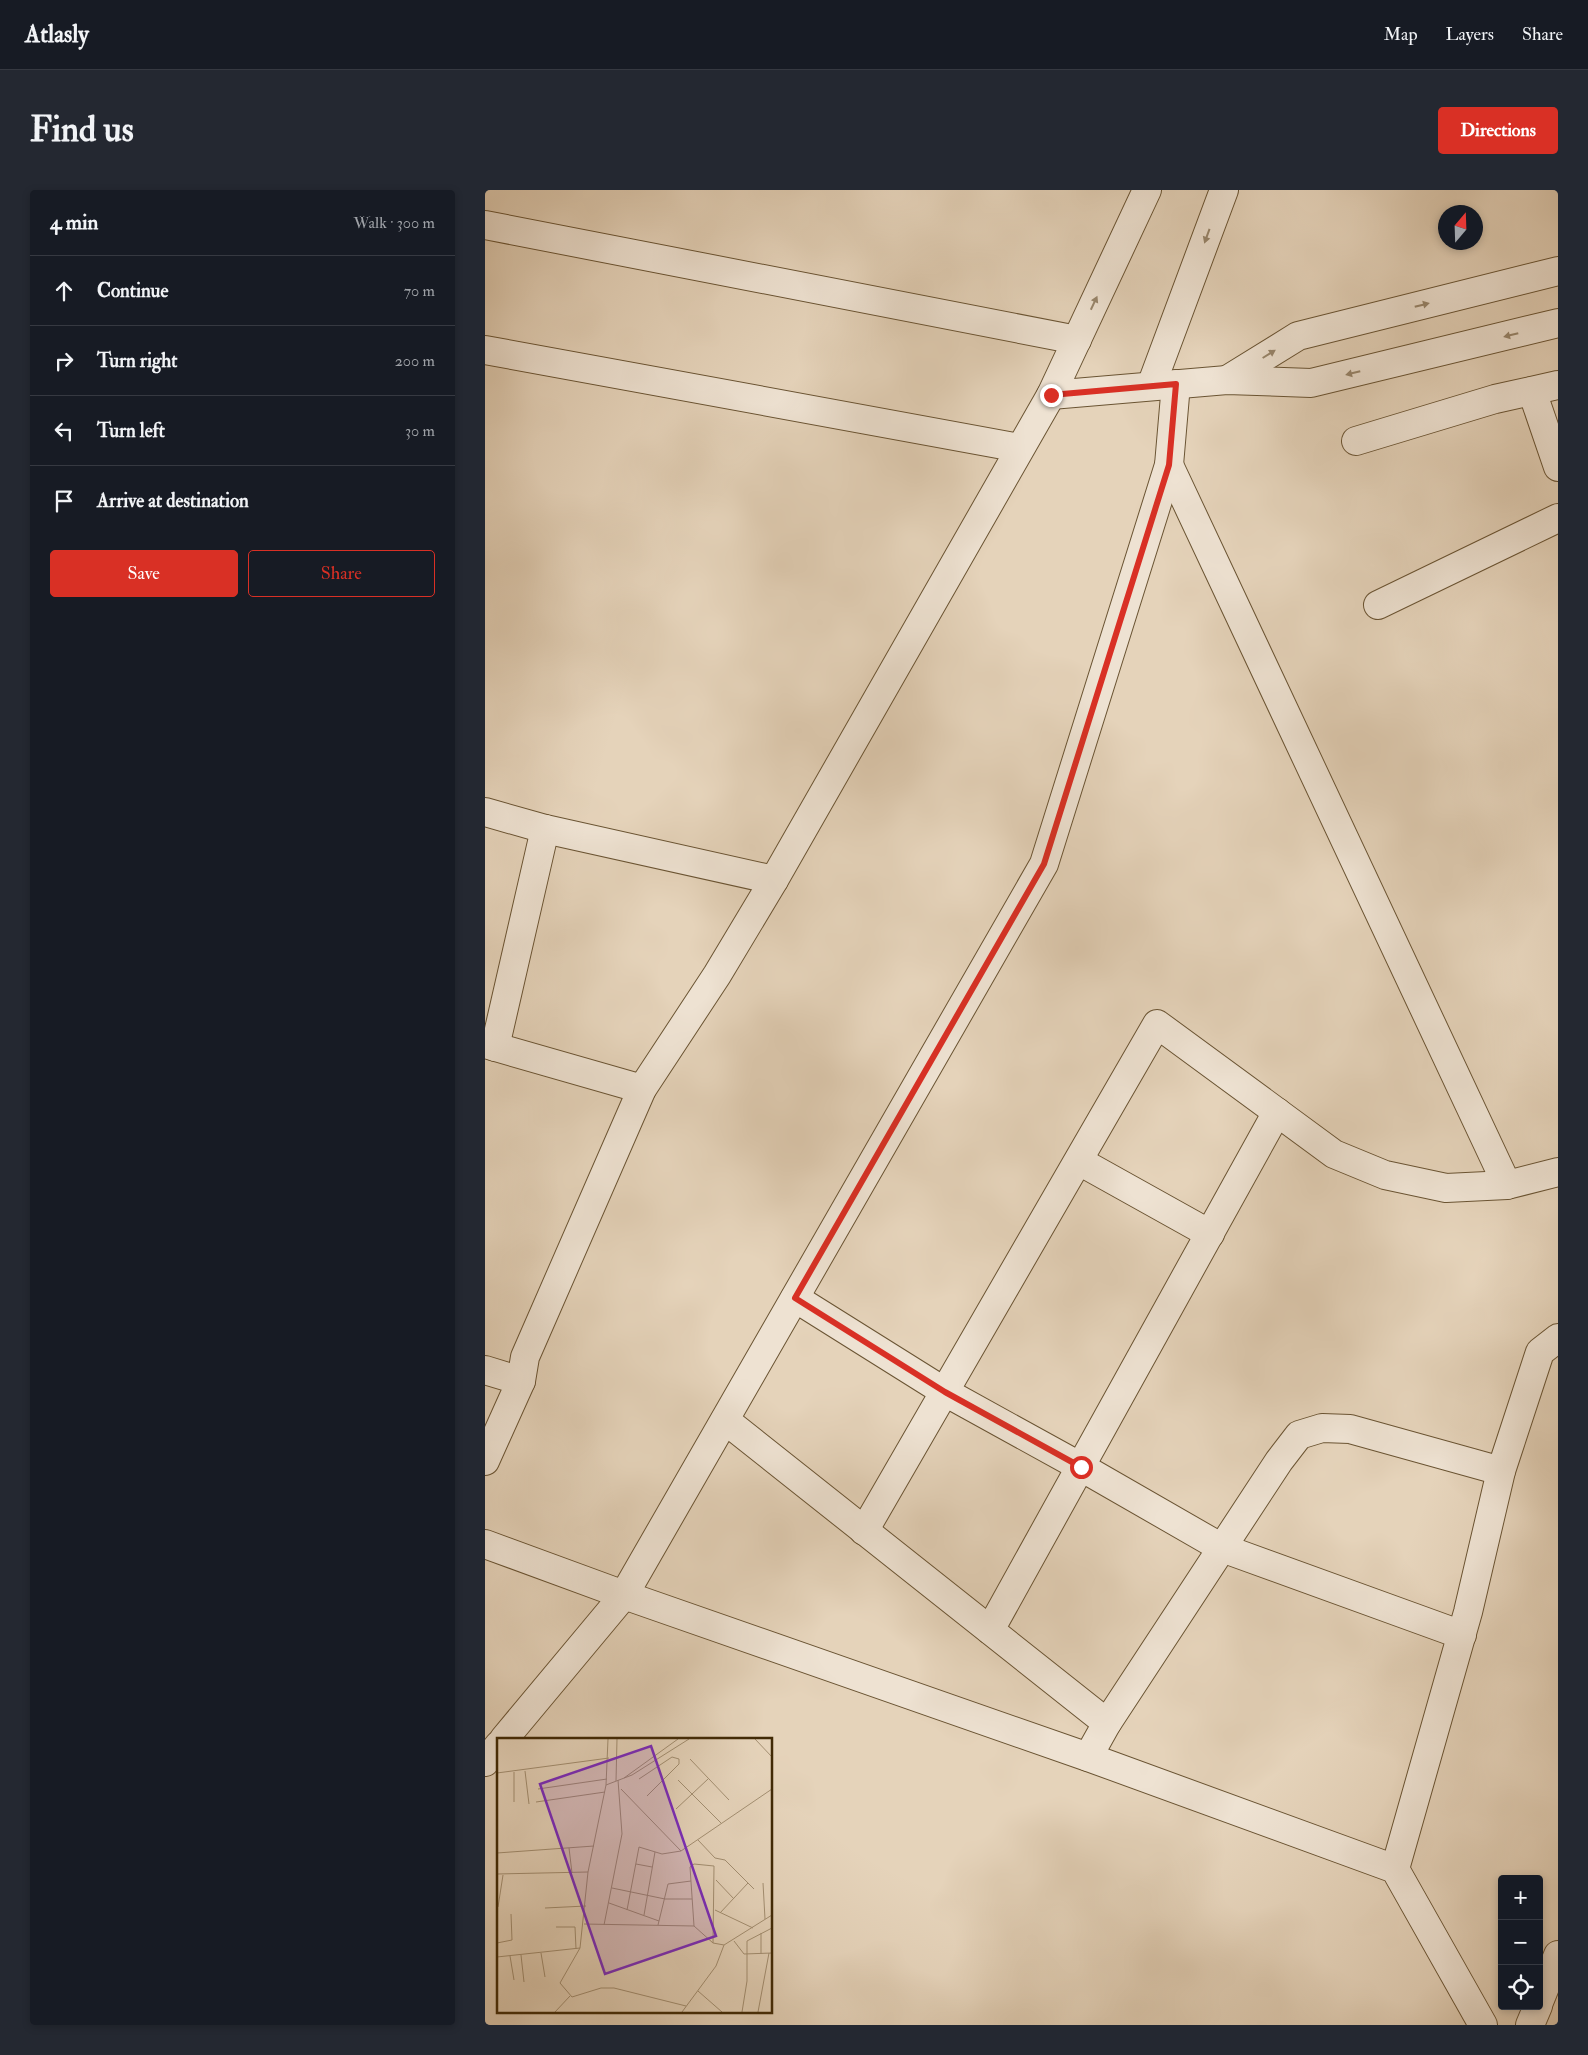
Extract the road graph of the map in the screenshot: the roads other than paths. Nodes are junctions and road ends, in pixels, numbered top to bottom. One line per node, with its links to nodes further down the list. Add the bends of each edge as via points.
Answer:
1 (1147, 190): 6 (street, one-way to 1)
2 (1224, 190): 10 (street, one-way to 10)
3 (485, 224): 6 (street)
4 (1558, 271): 8 (street, one-way to 4, via 1298,336)
5 (1558, 323): 8 (street, one-way to 8, via 1311,383)
6 (1077, 340): 12 (street)
7 (485, 350): 14 (street)
8 (1227, 380): 10 (street)
9 (1558, 384): 11 (street)
10 (1163, 385): 12 (street); 15 (street)
11 (1532, 391): 13 (street); 16 (street)
12 (1051, 395): 14 (street)
13 (1357, 441)
14 (1020, 448): 21 (street)
15 (1169, 465): 27 (street); 29 (street, via 1044,864)
16 (1558, 467)
17 (1558, 518): 18 (street)
18 (1378, 605)
19 (485, 812): 20 (street)
20 (545, 829): 21 (street); 22 (street)
21 (774, 880): 23 (street, via 717,975)
22 (490, 1046): 23 (street)
23 (642, 1089): 32 (street, via 525,1357)
24 (1277, 1112): 25 (street, via 1157,1024); 27 (street, via 1334,1154 1385,1175 1446,1188); 28 (street)
25 (1079, 1161): 28 (street); 33 (street)
26 (1558, 1172): 27 (street)
27 (1507, 1185)
28 (1210, 1234): 36 (street)
29 (795, 1298): 33 (street); 34 (street)
30 (1558, 1338): 37 (street, via 1540,1352)
31 (485, 1370): 32 (street)
32 (521, 1381): 35 (street)
33 (945, 1392): 36 (street); 38 (street)
34 (725, 1420): 38 (street); 41 (street)
35 (485, 1461)
36 (1081, 1467): 40 (street); 42 (street)
37 (1501, 1471): 40 (street, via 1350,1429 1322,1428 1299,1435); 43 (street)
38 (864, 1531): 42 (street)
39 (485, 1544): 41 (street)
40 (1222, 1548): 43 (street); 44 (street)
41 (624, 1595): 45 (street); 47 (street)
42 (991, 1630): 44 (street)
43 (1462, 1635): 49 (street)
44 (1107, 1723): 47 (street)
45 (505, 1738)
46 (497, 1747): 48 (street)
47 (1088, 1757): 49 (street)
48 (485, 1762)
49 (1395, 1869): 53 (street)
50 (1558, 1955): 51 (street)
51 (1543, 1992)
52 (1536, 2010): 54 (street)
53 (1483, 2025)
54 (1530, 2025)

